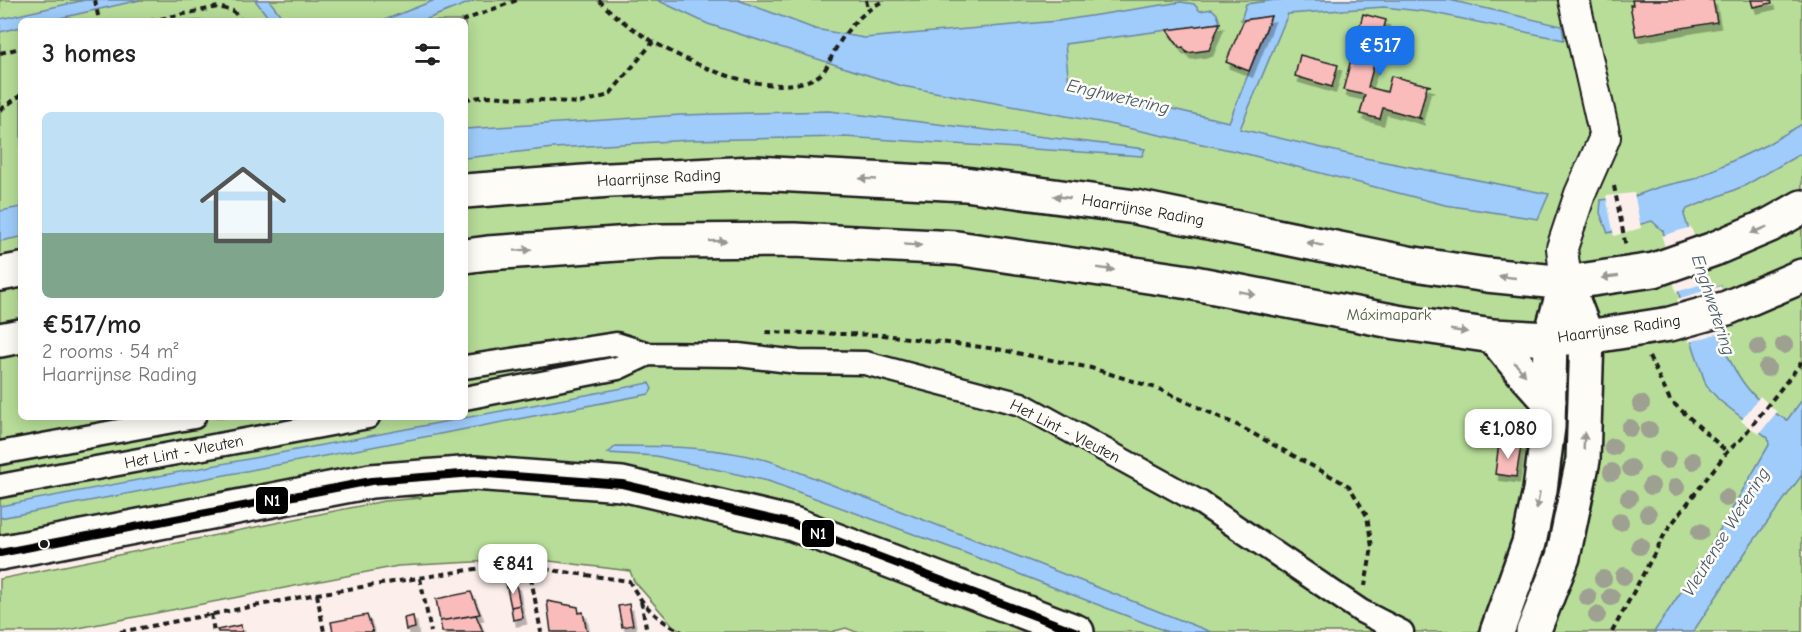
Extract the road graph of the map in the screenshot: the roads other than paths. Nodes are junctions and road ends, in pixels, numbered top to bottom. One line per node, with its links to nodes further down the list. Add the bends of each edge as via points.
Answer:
1 (1574, 0): 8 (street, via 1605,137 1562,248)
2 (468, 191): 8 (main road, Haarrijnse Rading, one-way to 2, via 1408,263 1135,207 965,184 754,173)
3 (1802, 207): 8 (main road, Haarrijnse Rading, one-way to 8, via 1714,249 1654,270)
4 (468, 255): 9 (main road, Haarrijnse Rading, one-way to 9, via 660,241 794,240 957,248 1189,282 1397,322)
5 (18, 271): 6 (main road)
6 (0, 274)
7 (1802, 276): 11 (main road, Haarrijnse Rading, via 1727,308 1670,324)
8 (1566, 283): 11 (main road); 12 (main road)
9 (1493, 336): 12 (main road, Haarrijnse Rading); 17 (main road, one-way to 17)
10 (18, 337): 13 (main road)
11 (1587, 337): 12 (main road, Haarrijnse Rading); 28 (main road, one-way to 11, via 1563,557 1583,460)
12 (1550, 339): 17 (main road)
13 (0, 340)
14 (648, 354): 15 (street, Het Lint - Vleuten, via 616,344); 16 (street, Het Lint - Vleuten, via 618,368); 26 (street, Het Lint - Vleuten, via 865,363 1021,405 1201,503 1361,611)
15 (468, 367)
16 (468, 397)
17 (1549, 401): 27 (main road, one-way to 27, via 1540,490 1529,543)
18 (178, 420): 20 (street, Het Lint - Vleuten)
19 (352, 420): 22 (street, Het Lint - Vleuten)
20 (53, 444): 21 (street, Het Lint - Vleuten); 22 (street)
21 (0, 453)
22 (58, 475): 23 (street, Het Lint - Vleuten)
23 (0, 486)
24 (0, 553): 25 (main road, via 371,481 474,473 622,484 793,524)
25 (1077, 632)
26 (1402, 632)
27 (1497, 632)
28 (1533, 632)

